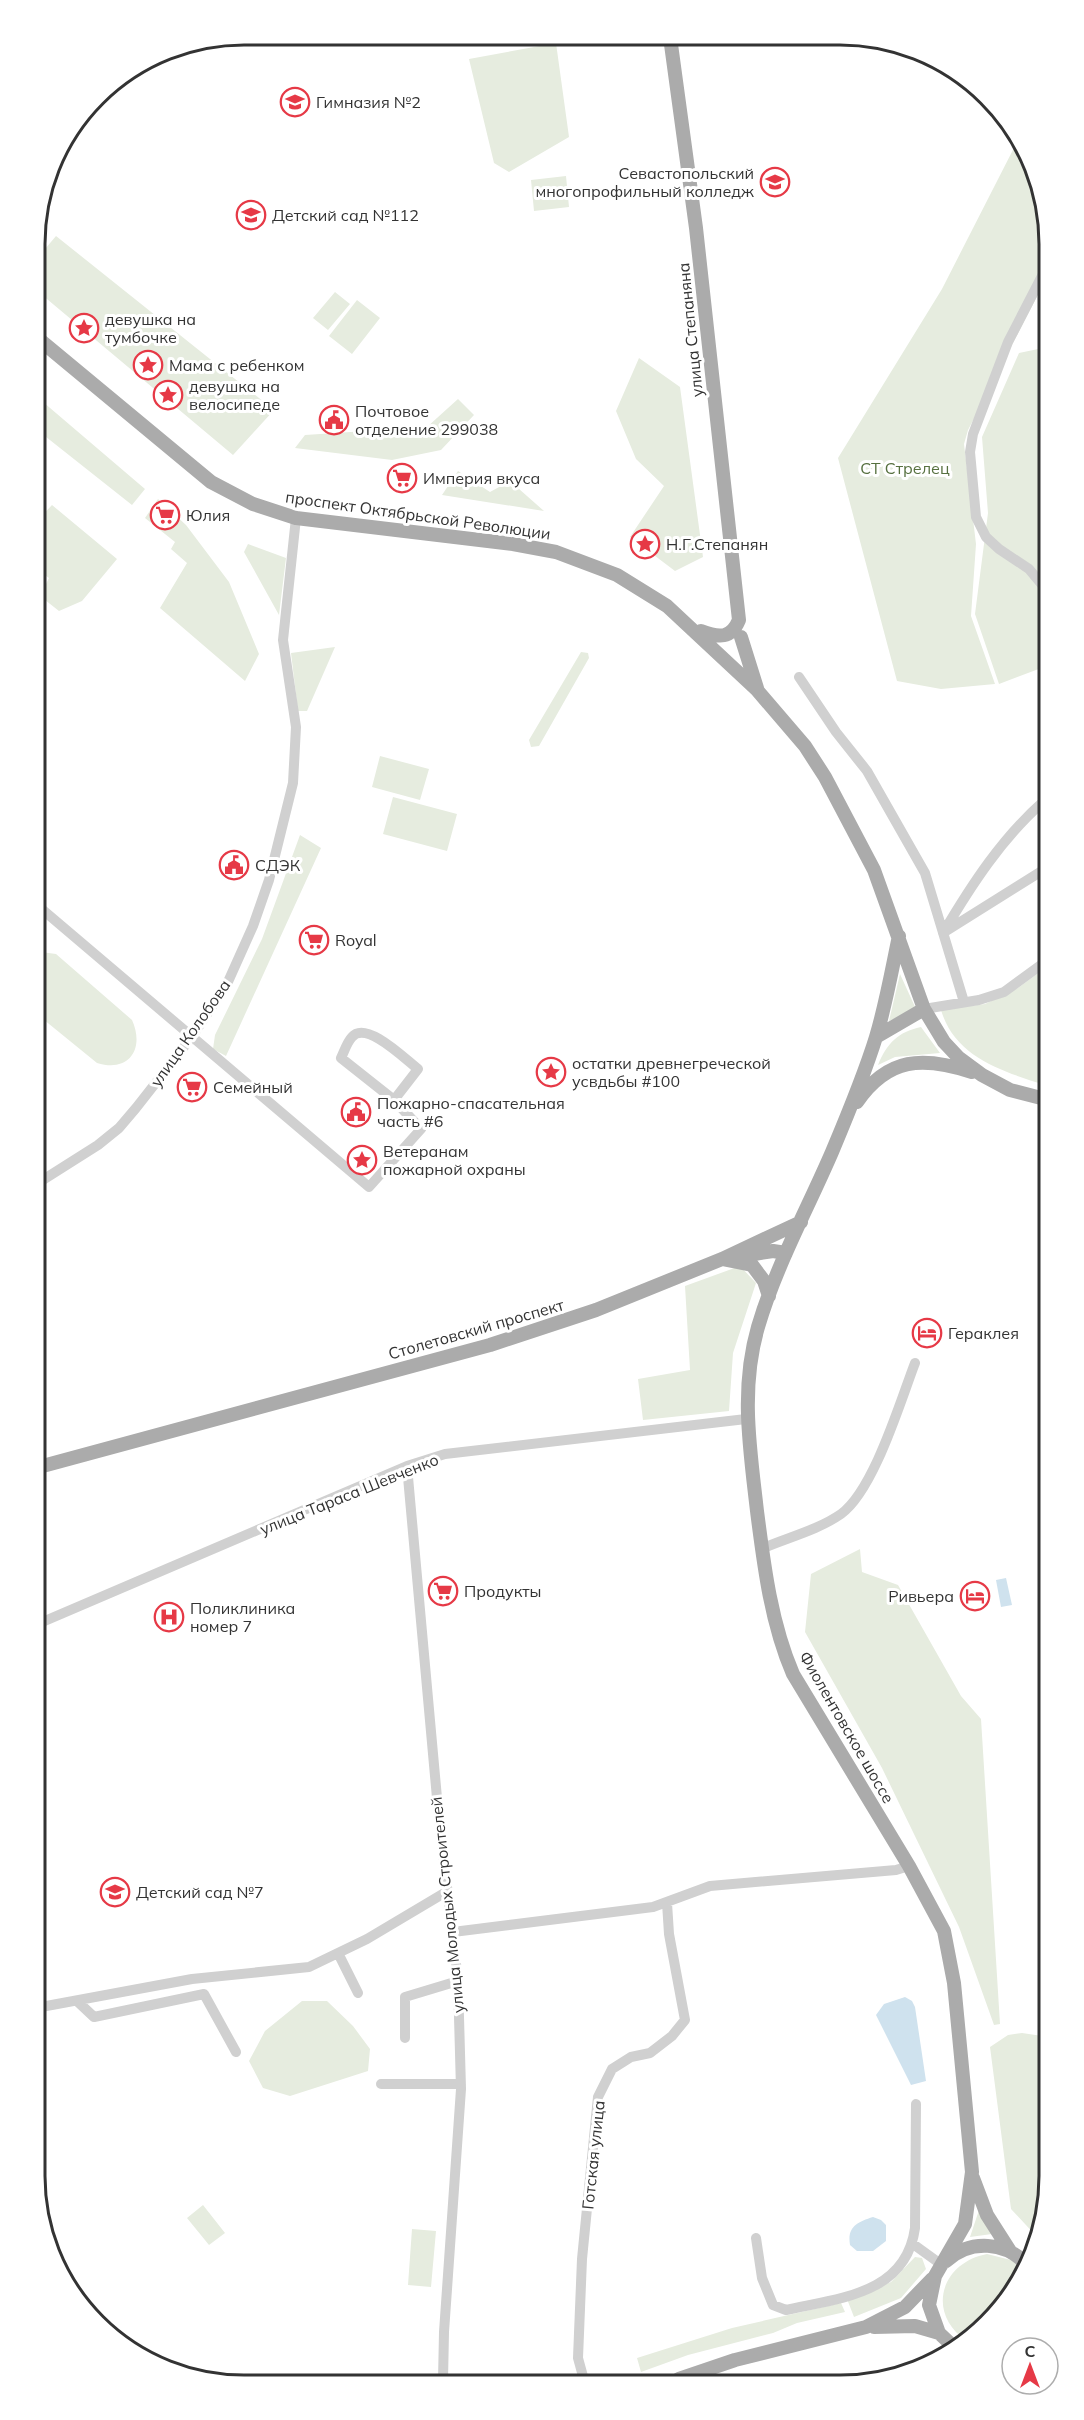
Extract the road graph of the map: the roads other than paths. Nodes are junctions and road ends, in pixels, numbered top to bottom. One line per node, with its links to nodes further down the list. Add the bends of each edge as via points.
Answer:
1 (671, 45): 6 (main road, улица Степаняна)
2 (1039, 280): 5 (street, via 1008,342 973,434 970,452 976,517 986,537)
3 (45, 344): 4 (main road, проспект Октябрьской Революции, via 211,482 253,504)
4 (296, 518): 7 (main road, проспект Октябрьской Революции, via 556,552 617,575); 21 (street, улица Колобова, via 283,640 296,727 293,783 254,926 227,984)
5 (1039, 581)
6 (740, 620): 7 (main road, via 726,636 715,637); 8 (street, улица Степаняна)
7 (691, 626): 9 (main road, проспект Октябрьской Революции)
8 (741, 637): 9 (main road, улица Степаняна); 11 (main road, улица Степаняна)
9 (730, 663): 11 (main road, проспект Октябрьской Революции)
10 (799, 677): 15 (street, via 867,771 925,873)
11 (758, 690): 16 (main road, проспект Октябрьской Революции, via 805,746 825,777 870,861)
12 (1039, 805): 15 (street, via 1017,825 971,886)
13 (1039, 873): 15 (street)
14 (45, 912): 21 (street)
15 (943, 933): 18 (street)
16 (899, 936): 19 (main road, проспект Октябрьской Революции); 20 (main road)
17 (1039, 966): 18 (street, via 1004,992)
18 (964, 1002): 19 (street)
19 (924, 1009): 20 (main road); 22 (main road, проспект Октябрьской Революции, via 944,1042); 23 (main road, via 973,1060 1010,1083)
20 (876, 1037): 26 (main road)
21 (191, 1038): 25 (street, via 369,1187 421,1129); 27 (street, улица Колобова, via 120,1128)
22 (982, 1075): 24 (main road, проспект Октябрьской Революции, via 1010,1090); 26 (main road, via 944,1063 900,1066 880,1074)
23 (1039, 1092)
24 (1039, 1097)
25 (394, 1100): 25 (street, via 341,1058 352,1036 361,1031 372,1034 418,1069)
26 (846, 1117): 28 (main road)
27 (45, 1179)
28 (801, 1222): 29 (main road, Фиолентовское шоссе); 30 (main road, Столетовский проспект)
29 (786, 1253): 30 (main road, via 773,1251); 31 (main road, Фиолентовское шоссе)
30 (723, 1258): 31 (main road, via 752,1265); 34 (main road, Столетовский проспект, via 596,1310 490,1345)
31 (769, 1296): 33 (main road, Фиолентовское шоссе, via 750,1360)
32 (915, 1363): 36 (street, via 868,1479 842,1514)
33 (746, 1419): 35 (street, улица Тараса Шевченко, via 445,1454); 36 (main road, Фиолентовское шоссе)
34 (45, 1465)
35 (407, 1466): 37 (street, улица Тараса Шевченко); 39 (street, улица Молодых Строителей)
36 (761, 1549): 38 (main road, Фиолентовское шоссе, via 774,1617 793,1674)
37 (45, 1621)
38 (909, 1866): 40 (street, via 710,1886); 52 (main road, Фиолентовское шоссе, via 944,1931 954,1983)
39 (446, 1892): 41 (street, улица Молодых Строителей); 42 (street)
40 (667, 1903): 41 (street); 61 (street, Готская улица, via 685,2020 650,2053 631,2056 612,2069 598,2097 582,2259 578,2358)
41 (453, 1932): 43 (street, улица Молодых Строителей)
42 (338, 1953): 44 (street); 45 (street, via 309,1966 192,1979)
43 (458, 1981): 47 (street, via 405,1997); 50 (street, улица Молодых Строителей)
44 (358, 1994)
45 (77, 2001): 46 (street); 48 (street, via 94,2017 204,1994)
46 (45, 2006)
47 (405, 2038)
48 (236, 2052)
49 (381, 2084): 50 (street)
50 (461, 2084): 60 (street, улица Молодых Строителей)
51 (916, 2104): 54 (street)
52 (972, 2172): 55 (main road, Фиолентовское шоссе, via 987,2215); 57 (main road, Фиолентовское шоссе, via 965,2224)
53 (756, 2238): 54 (street, via 762,2278 773,2306 786,2310 868,2289 894,2276)
54 (913, 2244): 57 (street)
55 (1010, 2251): 56 (main road, Фиолентовское шоссе); 57 (main road, Фиолентовское шоссе, via 981,2245 966,2248)
56 (1021, 2258)
57 (938, 2271): 58 (main road, via 905,2307); 59 (main road, Фиолентовское шоссе, via 929,2305)
58 (866, 2327): 59 (main road, via 915,2326); 62 (main road)
59 (947, 2344)
60 (443, 2375)
61 (583, 2375)
62 (691, 2375)

